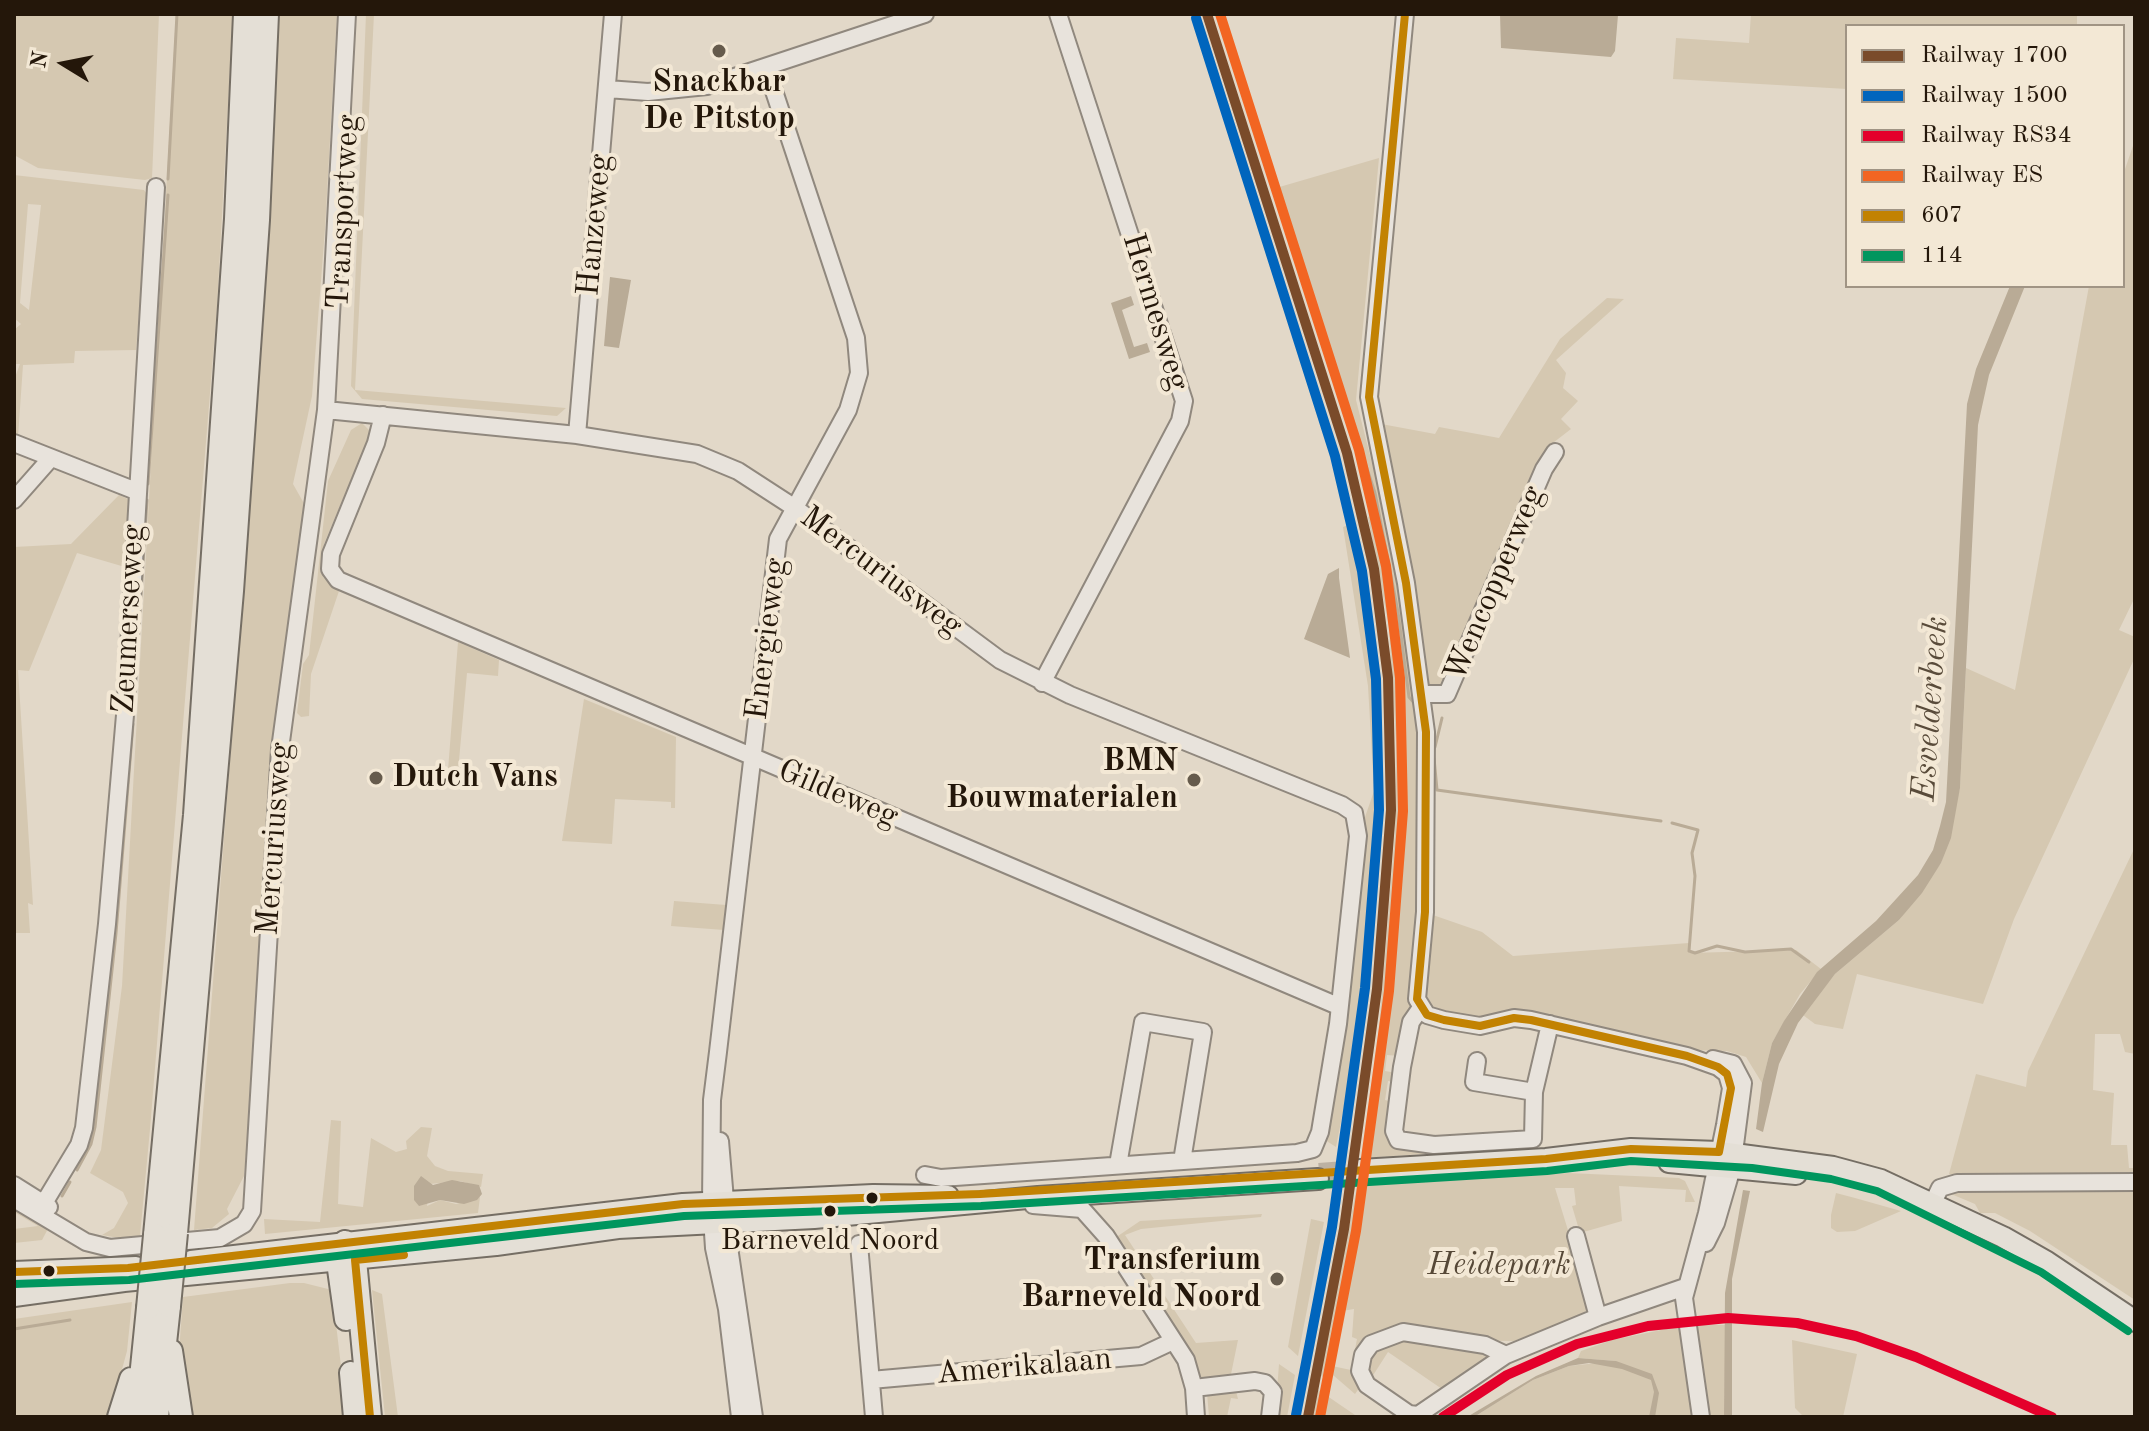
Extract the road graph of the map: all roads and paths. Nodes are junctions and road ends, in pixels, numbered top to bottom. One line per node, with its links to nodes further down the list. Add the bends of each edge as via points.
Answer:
1 (245, 14): 41 (highway, via 236,219)
2 (267, 14): 41 (highway, via 232,591)
3 (347, 14): 12 (street, Transportweg)
4 (355, 14): 12 (street, Transportweg)
5 (613, 14): 10 (street, Hanzeweg)
6 (925, 14): 9 (street)
7 (1058, 14): 21 (street, Hermesweg, via 1184,401 1180,421)
8 (1405, 14): 22 (street, Wencopperweg, via 1369,397)
9 (766, 67): 10 (street, via 683,90); 20 (street, Energieweg, via 859,357 848,410)
10 (607, 89): 14 (street, Hanzeweg)
11 (156, 187): 18 (street, Zeumerseweg)
12 (331, 410): 13 (street, Mercuriusweg); 39 (street, Mercuriusweg, via 328,460 312,509 277,782 249,1190 235,1216 217,1231 199,1238 110,1248 86,1242)
13 (383, 415): 14 (street, Mercuriusweg); 23 (street, Gildeweg, via 331,554 330,569 338,580)
14 (577, 435): 20 (street, Mercuriusweg, via 697,454 738,471)
15 (14, 443): 17 (street, Zeumerseweg)
16 (1555, 452): 22 (street, Wencopperweg, via 1447,694)
17 (51, 458): 18 (street, Zeumerseweg); 19 (street)
18 (136, 491): 39 (street, Zeumerseweg, via 125,715 84,1128)
19 (14, 500)
20 (795, 508): 21 (street, Mercuriusweg, via 1000,660); 23 (street, Energieweg, via 778,539)
21 (1042, 683): 24 (street, Mercuriusweg, via 1342,805 1355,816 1358,836)
22 (1422, 694): 25 (street, Wencopperweg, via 1426,820 1425,912 1416,993)
23 (753, 758): 24 (street, Gildeweg); 40 (street, Energieweg, via 718,1052)
24 (1338, 1006): 30 (street, via 1313,1149)
25 (1420, 1009): 26 (street, via 1473,1026 1514,1018); 28 (street, Wencopperweg, via 1411,1022 1405,1052 1398,1140 1434,1145 1530,1141 1535,1135)
26 (1550, 1024): 28 (street); 29 (street, via 1718,1067 1730,1081)
27 (1477, 1061): 28 (street, via 1474,1082)
28 (1534, 1092)
29 (1725, 1160): 32 (main road, via 1631,1149); 38 (main road, via 1833,1167 1881,1180); 46 (street, via 1716,1223 1692,1261)
30 (1182, 1161): 31 (street); 31 (street, via 1203,1032 1143,1022)
31 (1118, 1165): 33 (street)
32 (1359, 1173)
33 (925, 1175)
34 (2135, 1182): 38 (street, via 1957,1183 1940,1188)
35 (14, 1185): 39 (street, Mercuriusweg)
36 (14, 1199): 39 (street, Mercuriusweg)
37 (1011, 1203): 40 (main road); 40 (main road, via 1318,1176 873,1195); 51 (street, via 1082,1209 1106,1236)
38 (1931, 1206): 50 (main road, via 2047,1262)
39 (41, 1208)
40 (719, 1212): 44 (main road, via 609,1210); 61 (street); 62 (street)
41 (166, 1234): 48 (highway, bridge)
42 (1576, 1236): 49 (street)
43 (859, 1244): 53 (street)
44 (346, 1255): 45 (main road); 47 (main road); 59 (highway); 60 (highway)
45 (14, 1272)
46 (1685, 1287): 49 (street); 66 (street, via 1685,1321)
47 (14, 1296)
48 (158, 1316): 55 (highway); 56 (highway); 57 (highway); 58 (highway)
49 (1598, 1317): 52 (street)
50 (2135, 1321)
51 (1173, 1341): 53 (street, Amerikalaan, via 1141,1356); 54 (street, via 1190,1368)
52 (1506, 1355): 52 (street, via 1485,1345 1403,1332 1371,1344 1360,1371 1367,1385 1418,1415)
53 (871, 1380): 63 (street)
54 (1194, 1388): 64 (street); 65 (street, via 1265,1383 1274,1396)
55 (119, 1417)
56 (137, 1417)
57 (157, 1417)
58 (181, 1417)
59 (355, 1417)
60 (370, 1417)
61 (740, 1417)
62 (754, 1417)
63 (874, 1417)
64 (1196, 1417)
65 (1270, 1417)
66 (1701, 1417)

